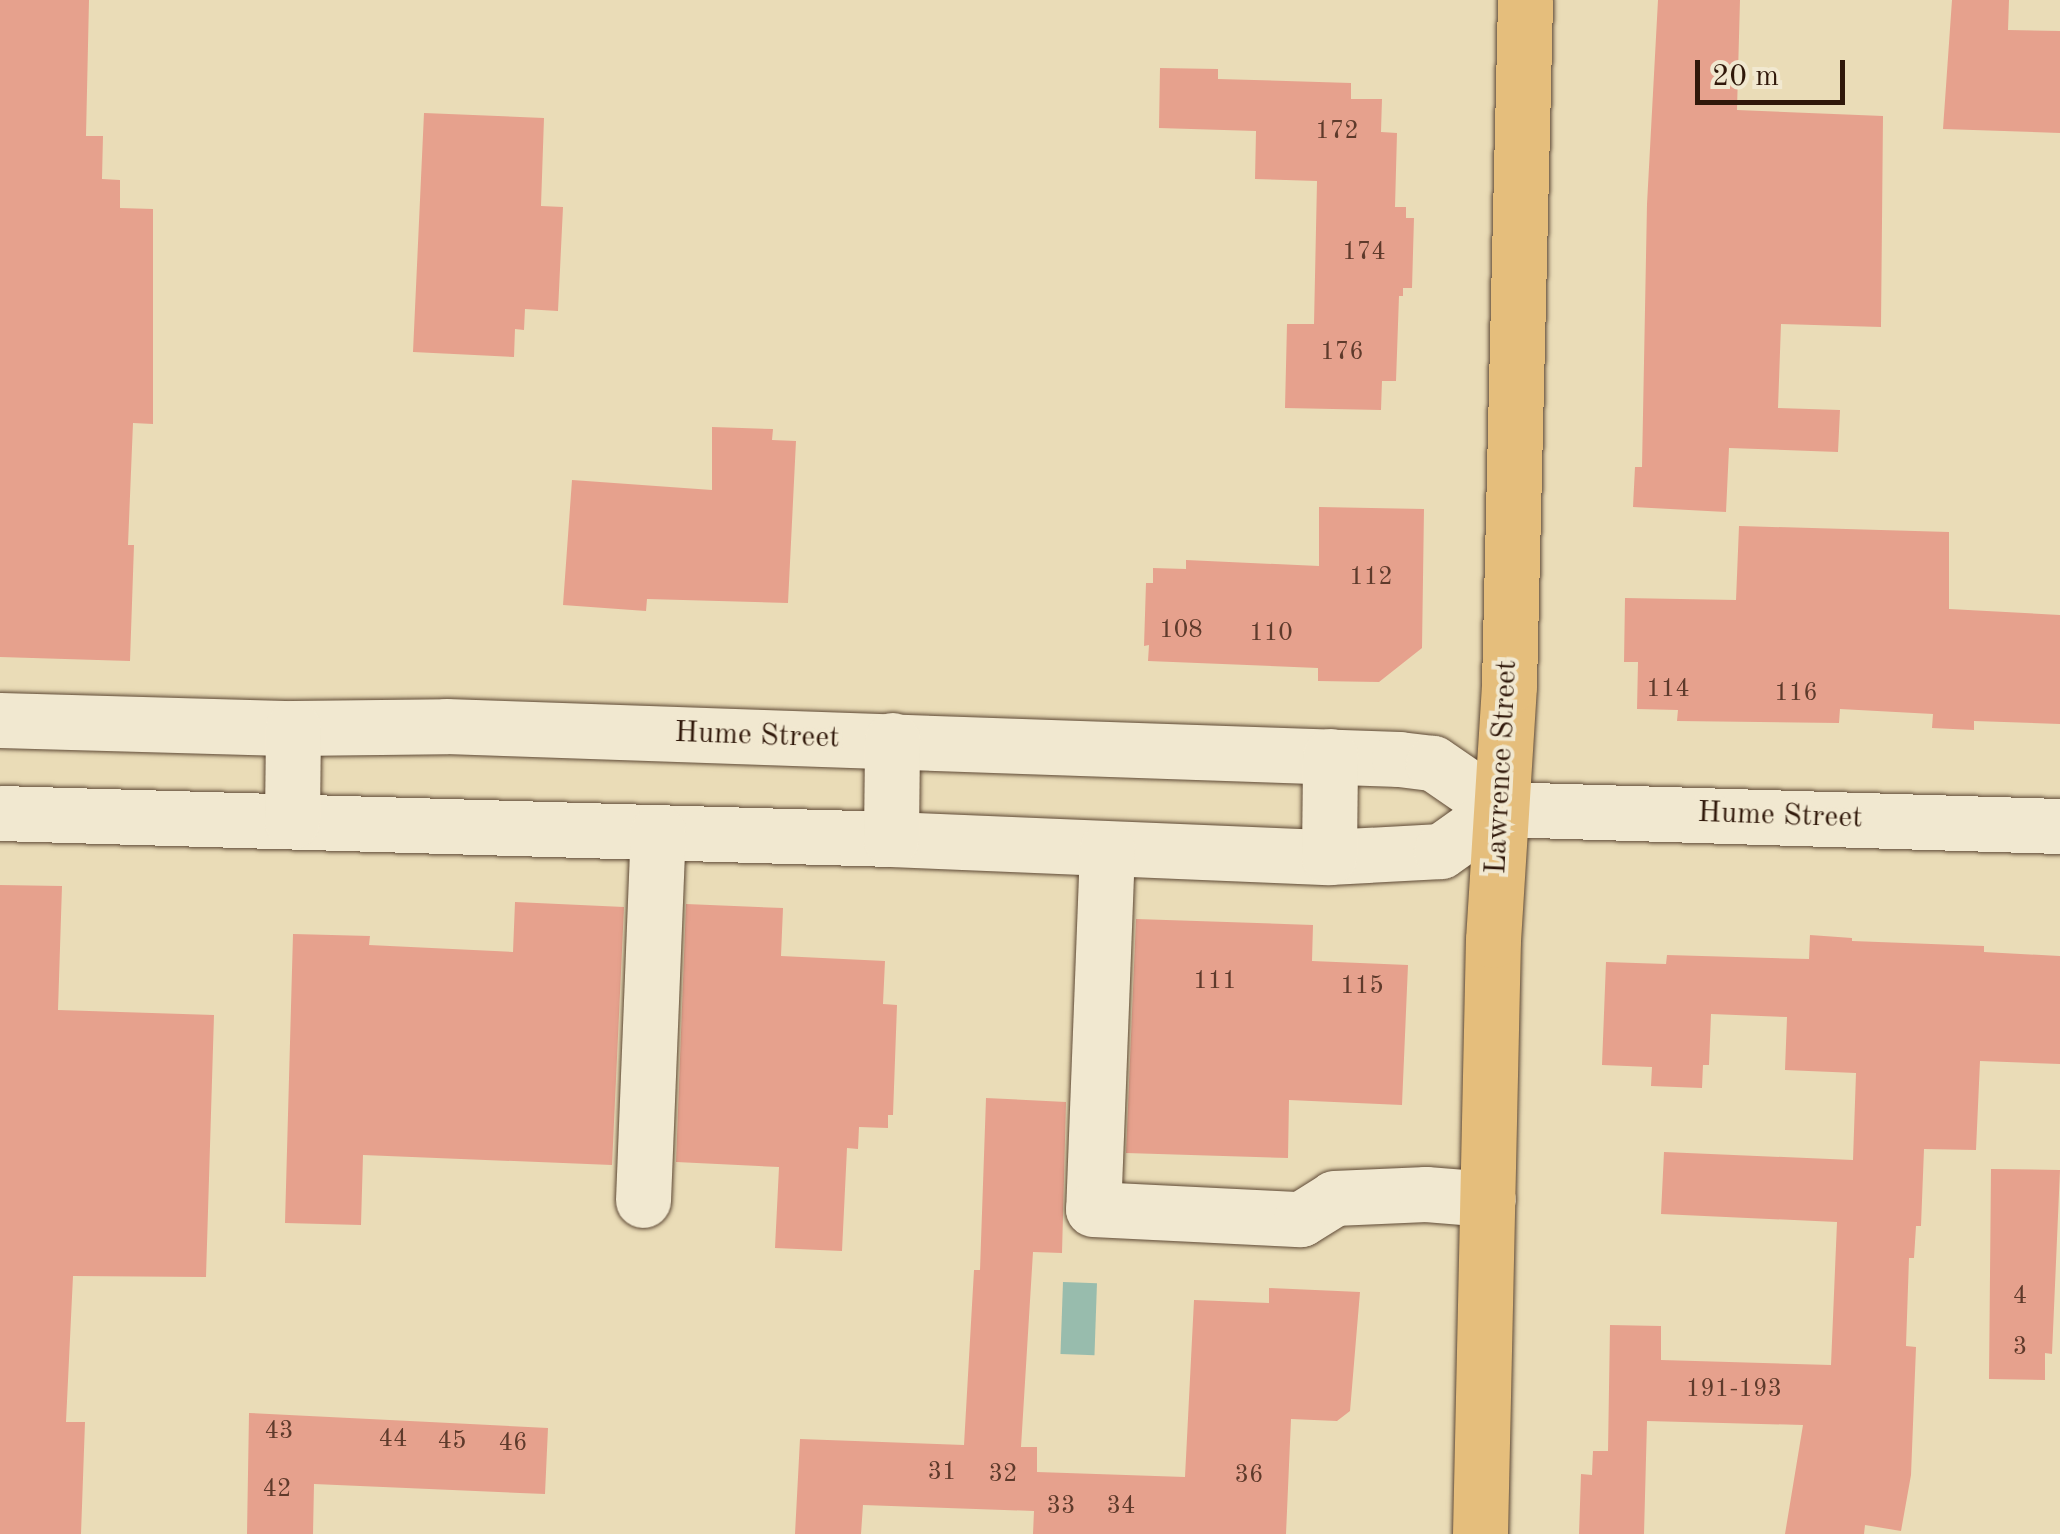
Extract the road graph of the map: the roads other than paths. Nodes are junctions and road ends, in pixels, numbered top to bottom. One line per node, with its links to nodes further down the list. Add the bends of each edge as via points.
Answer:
1 (1525, 0): 6 (main road, Lawrence Street)
2 (0, 720): 3 (street, Hume Street)
3 (293, 728): 4 (street, Hume Street, via 446,726); 8 (street)
4 (892, 740): 5 (street, Hume Street); 11 (street)
5 (1330, 756): 6 (street, Hume Street, via 1433,763); 13 (street)
6 (1500, 810): 9 (street, Hume Street); 13 (street, via 1440,851); 14 (main road, Lawrence Street)
7 (0, 814): 8 (street)
8 (292, 821): 10 (street)
9 (2060, 826)
10 (658, 832): 11 (street); 15 (street)
11 (891, 840): 12 (street)
12 (1107, 849): 13 (street); 14 (street, via 1092,1209 1301,1219 1334,1198)
13 (1329, 858)
14 (1488, 1198): 16 (main road, Lawrence Street)
15 (643, 1200)
16 (1480, 1534)

